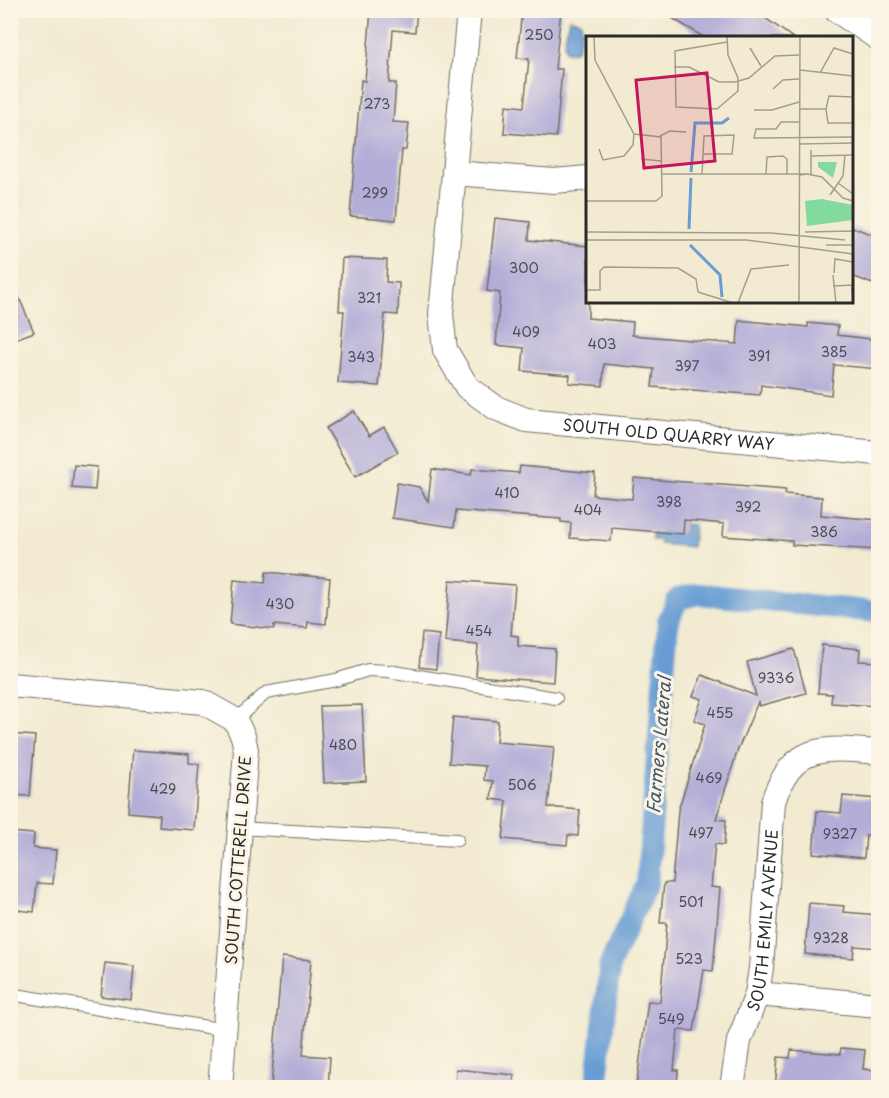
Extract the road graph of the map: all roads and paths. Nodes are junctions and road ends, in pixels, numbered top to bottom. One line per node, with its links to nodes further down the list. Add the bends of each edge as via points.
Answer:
1 (469, 10): 4 (street)
2 (836, 10): 3 (street)
3 (869, 25)
4 (454, 173): 5 (street, via 554,181); 6 (street, SOUTH OLD QUARRY WAY, via 441,314 445,350 467,387 496,408 526,420)
5 (586, 178)
6 (879, 453)
7 (10, 685): 9 (street, via 203,702)
8 (556, 698): 9 (lane, via 368,670 266,693)
9 (235, 720): 11 (street, SOUTH COTTERELL DRIVE, via 246,750)
10 (879, 752): 14 (street, SOUTH EMILY AVENUE, via 819,750 800,758 782,776 773,802)
11 (240, 828): 12 (lane); 16 (street, SOUTH COTTERELL DRIVE)
12 (457, 840)
13 (10, 994): 16 (lane)
14 (757, 994): 15 (street); 18 (street, SOUTH EMILY AVENUE, via 739,1041)
15 (879, 1005)
16 (225, 1030): 17 (street, SOUTH COTTERELL DRIVE)
17 (220, 1088)
18 (732, 1088)

